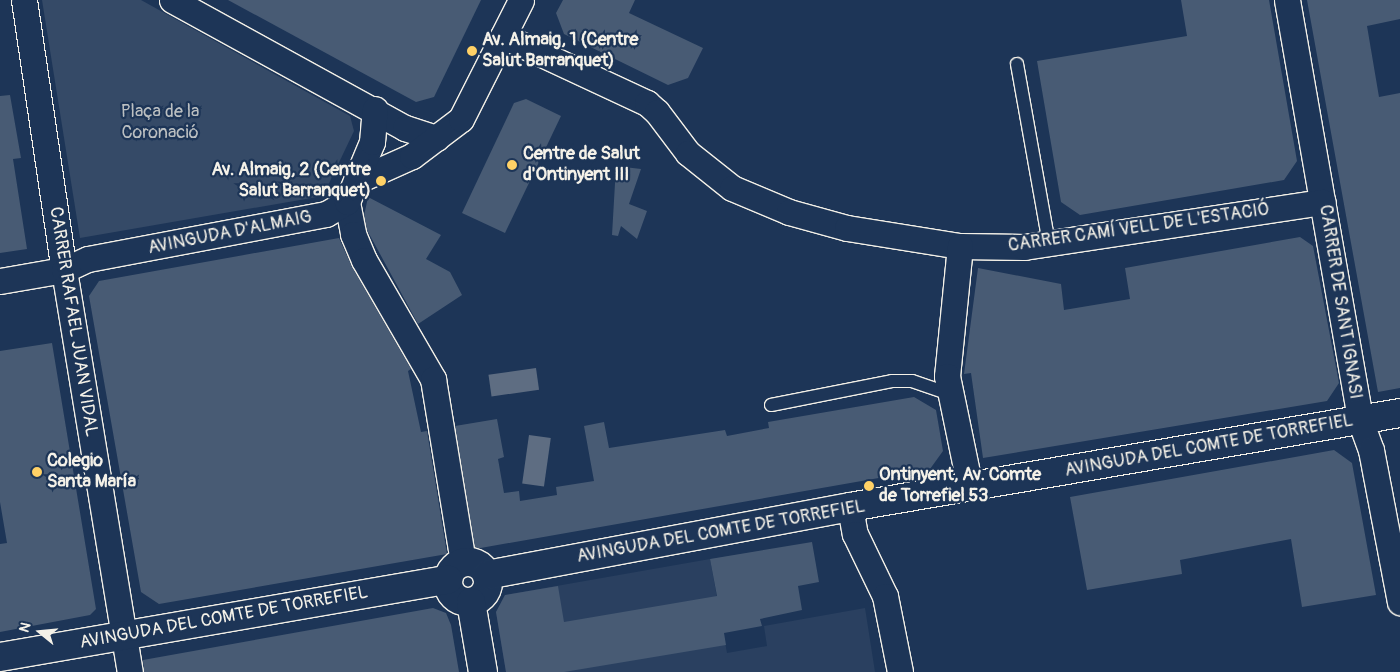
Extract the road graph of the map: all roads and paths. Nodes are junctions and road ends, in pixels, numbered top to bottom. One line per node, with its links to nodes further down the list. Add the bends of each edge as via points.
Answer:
1 (24, 0): 13 (street, CARRER RAFAEL JUAN VIDAL)
2 (172, 0): 7 (street)
3 (521, 0): 5 (street)
4 (1287, 0): 10 (street, CARRER DE SANT IGNASI)
5 (504, 36): 8 (street, AVINGUDA D'ALMAIG, via 461,119); 12 (street, CARRER CAMÍ VELL DE L'ESTACIÓ, via 647,104 657,112 688,153 712,175 746,196 828,224)
6 (1017, 64): 11 (lane)
7 (375, 109): 8 (street, via 405,128); 9 (street, via 372,142)
8 (436, 138): 9 (street, AVINGUDA D'ALMAIG, via 412,156)
9 (351, 191): 13 (street, AVINGUDA D'ALMAIG, via 316,217 88,259); 21 (street, via 353,234 364,260 433,379)
10 (1323, 202): 11 (street, CARRER CAMÍ VELL DE L'ESTACIÓ); 18 (street, CARRER DE SANT IGNASI)
11 (1049, 244): 12 (street, CARRER CAMÍ VELL DE L'ESTACIÓ, via 1016,248)
12 (960, 246): 15 (street, via 948,360)
13 (64, 270): 14 (street, AVINGUDA D'ALMAIG); 23 (street, CARRER RAFAEL JUAN VIDAL)
14 (0, 280)
15 (950, 394): 16 (lane, via 912,381 892,381); 19 (street)
16 (771, 405)
17 (1400, 413): 18 (street, AVINGUDA DEL COMTE DE TORREFIEL)
18 (1360, 420): 19 (street, AVINGUDA DEL COMTE DE TORREFIEL); 22 (street, CARRER DE SANT IGNASI, via 1371,450)
19 (970, 487): 20 (street, AVINGUDA DEL COMTE DE TORREFIEL)
20 (850, 508): 21 (street, AVINGUDA DEL COMTE DE TORREFIEL); 27 (street, via 854,534 885,596)
21 (466, 573): 23 (street, AVINGUDA DEL COMTE DE TORREFIEL); 26 (street, via 454,596 471,602)
22 (1400, 602)
23 (124, 634): 24 (street, AVINGUDA DEL COMTE DE TORREFIEL); 25 (street, CARRER RAFAEL JUAN VIDAL)
24 (0, 657)
25 (130, 672)
26 (483, 672)
27 (900, 672)

